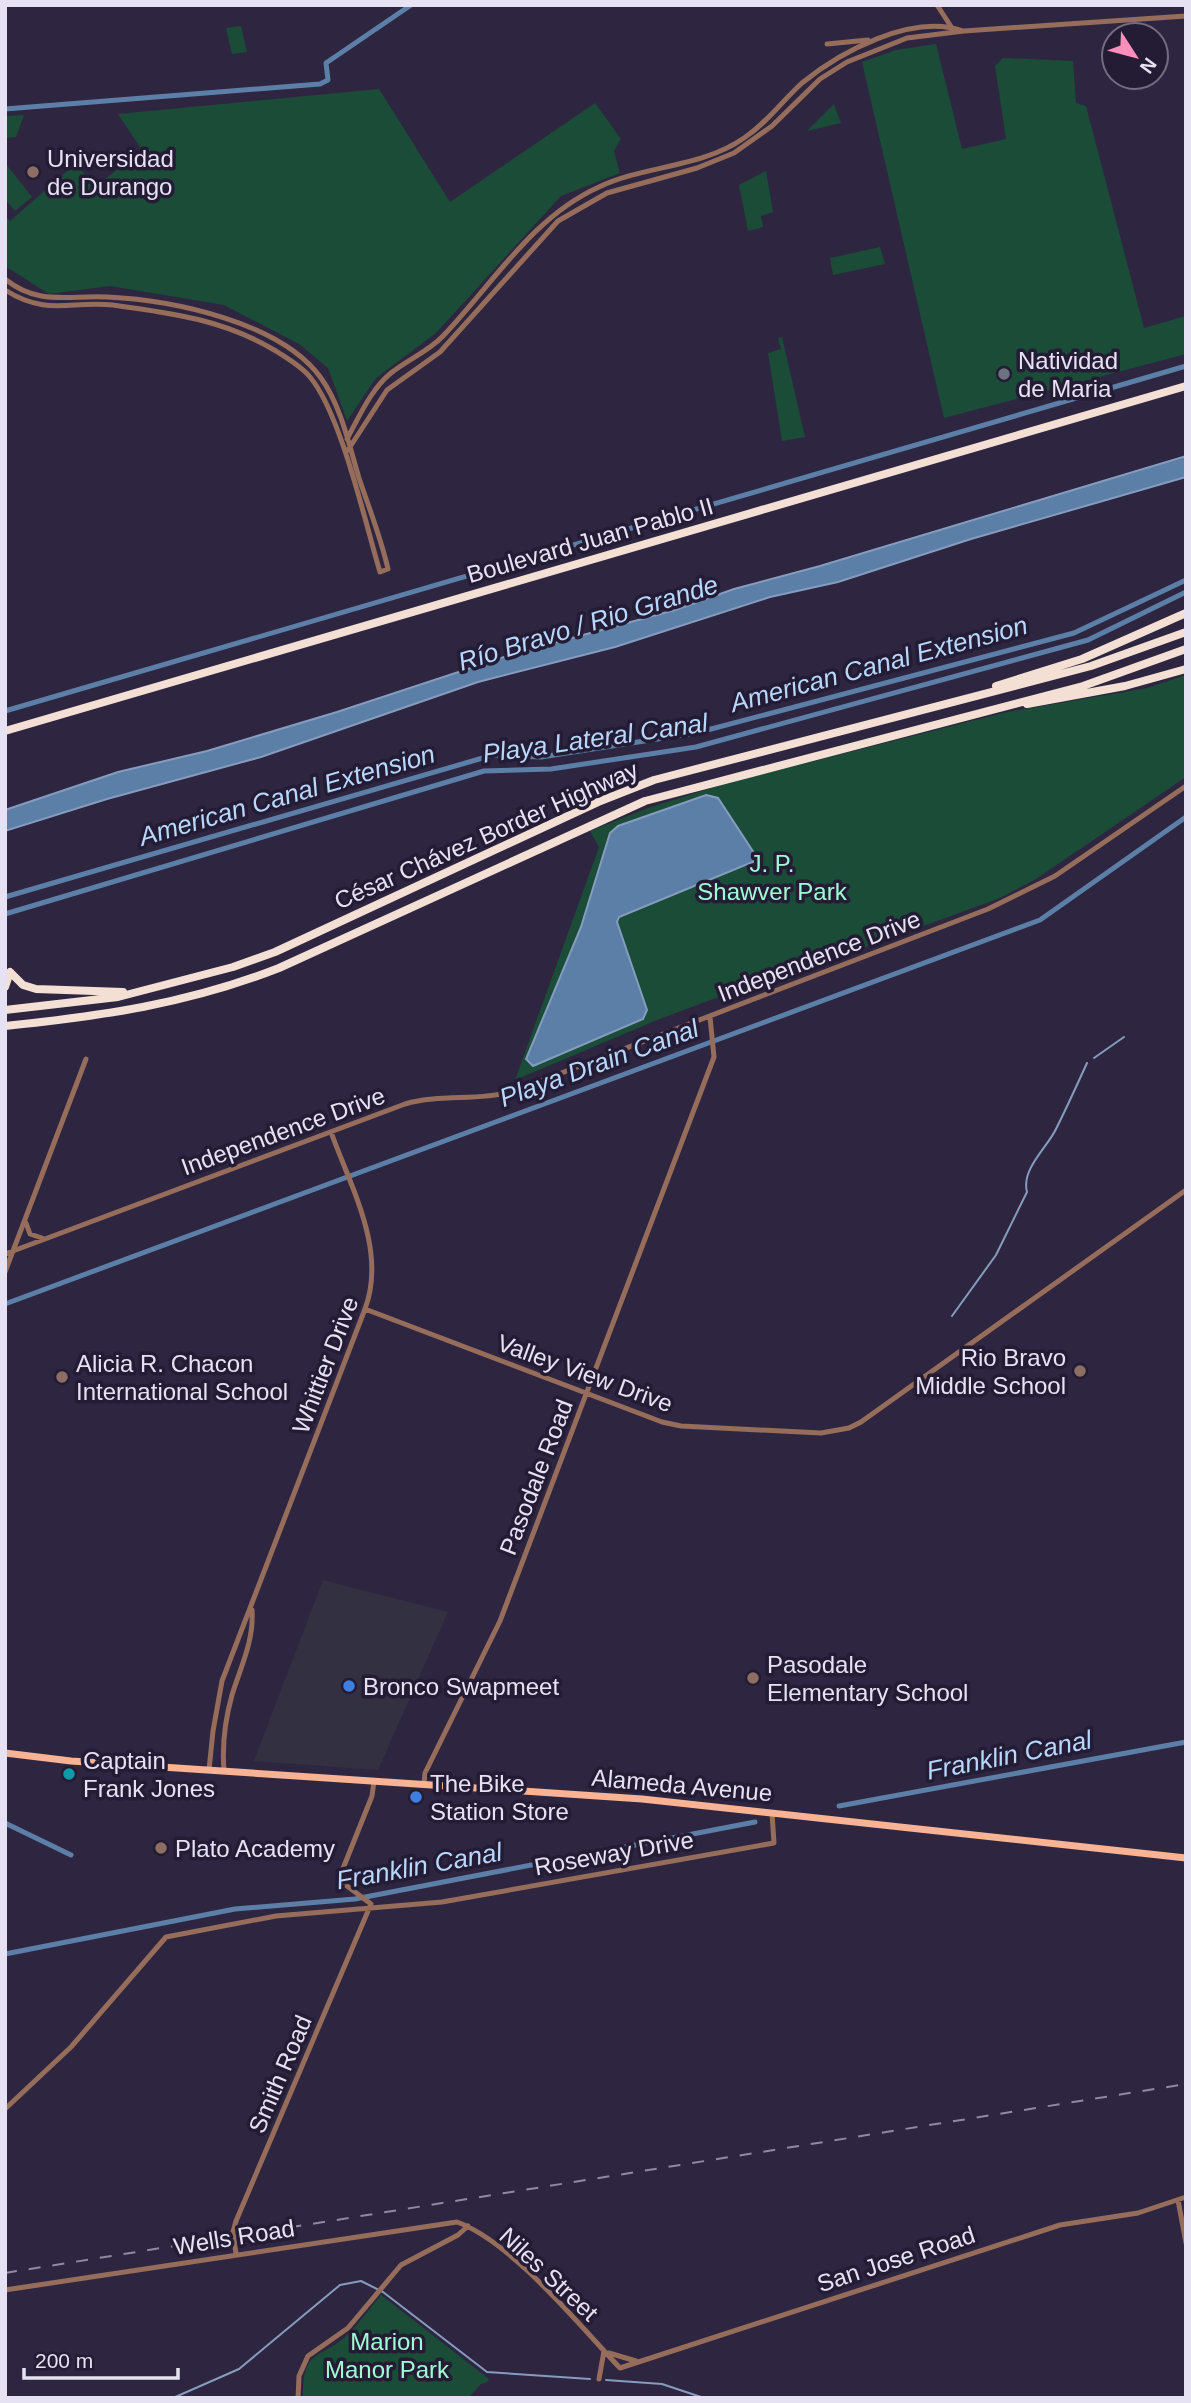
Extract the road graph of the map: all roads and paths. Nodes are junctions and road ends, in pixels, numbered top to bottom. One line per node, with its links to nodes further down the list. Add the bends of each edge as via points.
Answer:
1 (937, 5): 3 (street)
2 (1186, 16): 4 (street)
3 (952, 27): 4 (street); 5 (street); 6 (street, via 902,31)
4 (964, 31): 5 (street)
5 (954, 34): 13 (street, via 907,38 840,66 734,153 607,193 558,221 446,346 387,390)
6 (875, 40): 7 (street); 11 (street, via 835,58 731,146 607,183 560,209 531,235 435,344 383,381)
7 (827, 44)
8 (5, 279): 11 (street, via 48,299 119,298 239,321 313,368 329,391)
9 (5, 290): 12 (street, via 43,306 106,304 210,320 235,329 310,376)
10 (1186, 386): 21 (highway, Boulevard Juan Pablo II)
11 (347, 439): 12 (street); 13 (street)
12 (342, 447): 14 (street)
13 (350, 448): 14 (street); 14 (street, via 388,568 381,572)
14 (345, 456)
15 (1186, 613): 19 (highway, via 1082,659)
16 (1186, 632): 19 (highway, César Chávez Border Highway, via 1091,666)
17 (1186, 649): 20 (highway, César Chávez Border Highway, via 1113,677)
18 (1186, 668): 20 (highway, via 1125,686)
19 (937, 707): 24 (highway, César Chávez Border Highway, via 625,791 275,952)
20 (996, 708): 27 (highway, César Chávez Border Highway, via 645,801 227,988 144,1009)
21 (5, 730)
22 (1186, 786): 26 (street, Independence Drive, via 1074,864 1016,898)
23 (5, 987): 24 (highway, via 10,972 23,985 36,989)
24 (155, 990): 25 (highway, César Chávez Border Highway)
25 (5, 1010)
26 (710, 1017): 29 (street, Independence Drive, via 512,1092 418,1101); 37 (street, Pasodale Road, via 715,1049)
27 (5, 1026)
28 (86, 1059): 31 (street)
29 (331, 1132): 32 (street, Independence Drive); 36 (street, Whittier Drive, via 373,1256 374,1277)
30 (1186, 1190): 37 (street, Valley View Drive, via 849,1428 821,1433 681,1426)
31 (26, 1218): 32 (street, via 30,1234); 33 (street)
32 (45, 1238): 33 (street, Independence Drive)
33 (13, 1251): 34 (street, Independence Drive); 35 (street)
34 (5, 1254)
35 (5, 1272)
36 (365, 1309): 37 (street, Valley View Drive); 38 (street, Whittier Drive)
37 (586, 1393): 43 (street, Pasodale Road, via 500,1621 425,1773)
38 (251, 1607): 40 (street, Whittier Drive, via 222,1681); 41 (street, Whittier Drive, via 251,1637 228,1714)
39 (5, 1753): 40 (main road, Alameda Avenue)
40 (209, 1770): 41 (main road, Alameda Avenue)
41 (224, 1771): 42 (main road, Alameda Avenue)
42 (374, 1781): 43 (main road, Alameda Avenue); 46 (street, via 341,1872 343,1884 368,1899)
43 (424, 1784): 44 (main road, Alameda Avenue)
44 (772, 1813): 45 (main road, Alameda Avenue); 46 (street, Roseway Drive, via 774,1843 442,1902)
45 (1186, 1858)
46 (369, 1910): 47 (street, Roseway Drive, via 276,1916 158,1941 71,2047); 52 (street, Smith Road, via 236,2221)
47 (5, 2109)
48 (1186, 2197): 49 (street, San Jose Road)
49 (1178, 2200): 51 (street); 55 (street, San Jose Road, via 1138,2213 1058,2225)
50 (468, 2226): 52 (street, Wells Road, via 448,2221); 54 (street, Niles Street, via 516,2261); 58 (street, via 407,2260 348,2328 303,2363)
51 (1186, 2243)
52 (236, 2255): 53 (street, Wells Road)
53 (5, 2290)
54 (604, 2351): 55 (street); 56 (street, Niles Street); 57 (street)
55 (643, 2362): 56 (street, San Jose Road)
56 (620, 2368)
57 (599, 2379)
58 (298, 2397)

